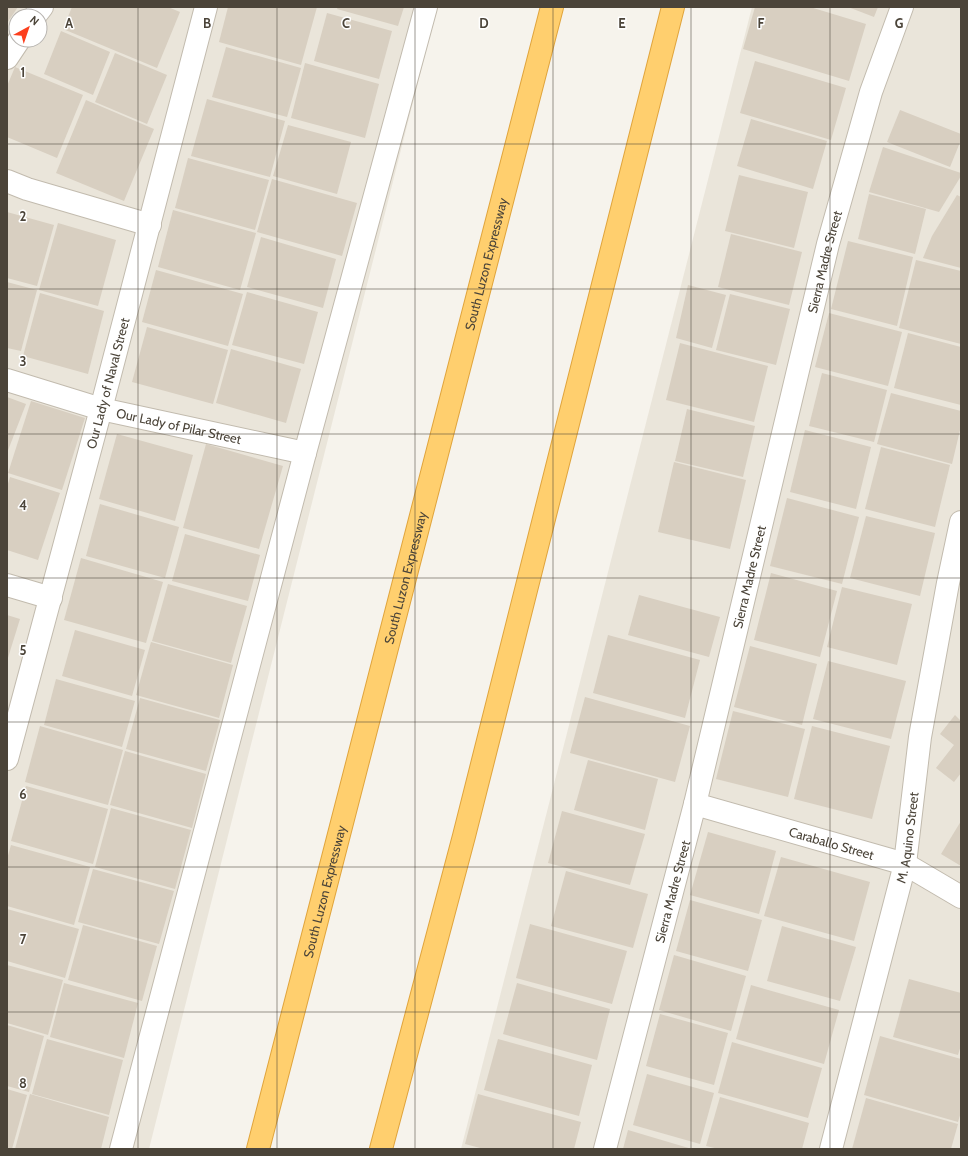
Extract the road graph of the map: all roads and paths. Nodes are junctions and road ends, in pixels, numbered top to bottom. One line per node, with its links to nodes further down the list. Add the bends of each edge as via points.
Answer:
1 (206, 7): 9 (street, Our Lady of Naval Street)
2 (426, 7): 12 (street)
3 (552, 7): 22 (highway, South Luzon Expressway)
4 (673, 7): 23 (highway, via 464,836)
5 (902, 7): 18 (street, Sierra Madre Street, via 871,92 828,244)
6 (14, 48): 7 (street)
7 (7, 58)
8 (7, 180): 9 (street, via 27,189)
9 (150, 225): 11 (street, Our Lady of Naval Street)
10 (7, 380): 11 (street, Our Lady of Pilar Street)
11 (101, 409): 12 (street, Our Lady of Pilar Street); 16 (street, Our Lady of Naval Street)
12 (305, 453): 21 (street)
13 (961, 522): 15 (street, M. Aquino Street)
14 (7, 585): 16 (street)
15 (955, 588): 19 (street, M. Aquino Street, via 920,737)
16 (51, 598): 17 (street, Our Lady of Naval Street)
17 (7, 759)
18 (695, 804): 19 (street, Caraballo Street); 24 (street, Sierra Madre Street)
19 (905, 864): 20 (street, Caraballo Street); 25 (street, M. Aquino Street)
20 (961, 897)
21 (121, 1149)
22 (258, 1149)
23 (381, 1149)
24 (605, 1149)
25 (831, 1149)

